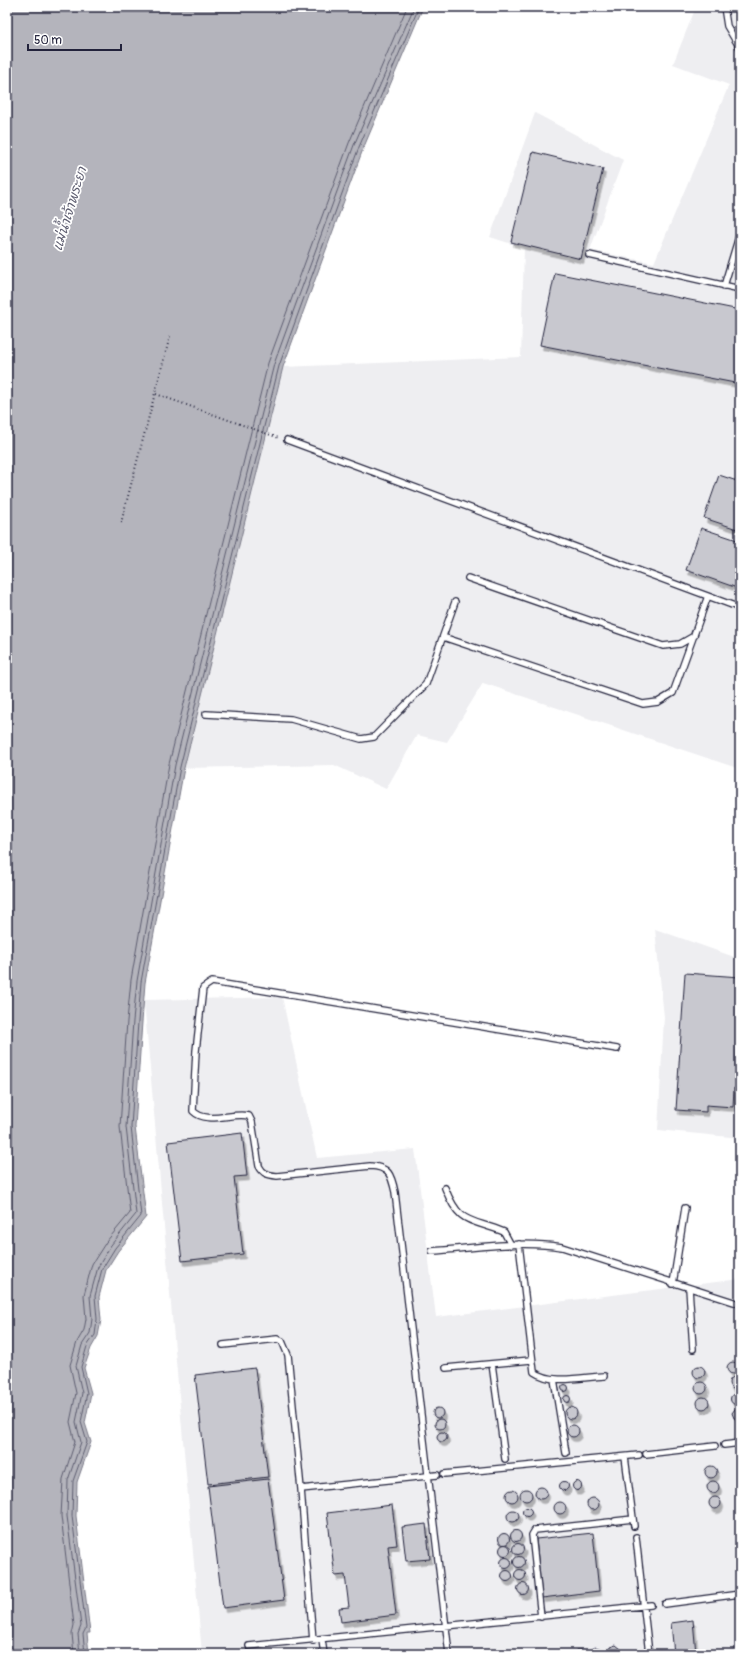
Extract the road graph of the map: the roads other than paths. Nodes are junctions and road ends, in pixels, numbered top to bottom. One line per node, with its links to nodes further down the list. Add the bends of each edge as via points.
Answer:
1 (724, 7): 2 (lane, via 727,26)
2 (740, 48)
3 (740, 233): 5 (lane)
4 (589, 256): 5 (lane)
5 (724, 286): 6 (lane)
6 (740, 289)
7 (287, 440): 9 (lane)
8 (468, 578): 12 (lane, via 663,646 680,644)
9 (708, 596): 11 (lane); 12 (lane)
10 (456, 602): 13 (lane)
11 (740, 608)
12 (694, 636): 13 (lane, via 673,693 658,702 643,704)
13 (443, 637): 14 (lane, via 426,684 374,736 361,739 291,719)
14 (206, 714)
15 (617, 1049): 40 (lane, via 212,982 203,988 193,1111 206,1117 249,1116 259,1166 262,1172 268,1175 370,1166 380,1167 391,1176)
16 (445, 1188): 19 (lane, via 455,1209 463,1217 504,1232)
17 (685, 1208): 21 (lane)
18 (519, 1244): 19 (lane); 21 (lane, via 562,1246); 26 (lane)
19 (511, 1245): 20 (lane)
20 (432, 1251)
21 (673, 1284): 22 (lane)
22 (689, 1288): 23 (lane); 25 (lane)
23 (740, 1304)
24 (223, 1345): 42 (lane, via 276,1339 282,1341 285,1346)
25 (693, 1349)
26 (531, 1360): 27 (lane); 30 (lane, via 534,1372 542,1378)
27 (492, 1364): 28 (lane); 38 (lane)
28 (446, 1368)
29 (604, 1376): 30 (lane)
30 (554, 1379): 34 (lane)
31 (740, 1443): 32 (lane)
32 (724, 1445)
33 (715, 1446): 35 (lane)
34 (566, 1453)
35 (646, 1454)
36 (639, 1455): 37 (lane)
37 (625, 1457): 39 (lane); 43 (lane)
38 (505, 1459)
39 (444, 1474)
40 (429, 1476): 41 (lane); 42 (lane); 51 (lane)
41 (437, 1476)
42 (302, 1489): 53 (lane)
43 (633, 1519): 44 (lane); 50 (lane, via 534,1530)
44 (634, 1526)
45 (636, 1537): 49 (lane)
46 (740, 1594): 47 (lane)
47 (665, 1604)
48 (651, 1605): 49 (lane)
49 (644, 1606): 50 (lane); 57 (lane)
50 (541, 1617): 51 (lane)
51 (447, 1626): 52 (lane); 56 (lane)
52 (322, 1640): 53 (lane); 55 (lane)
53 (313, 1641): 54 (lane)
54 (249, 1646)
55 (324, 1654)
56 (449, 1654)
57 (649, 1654)

